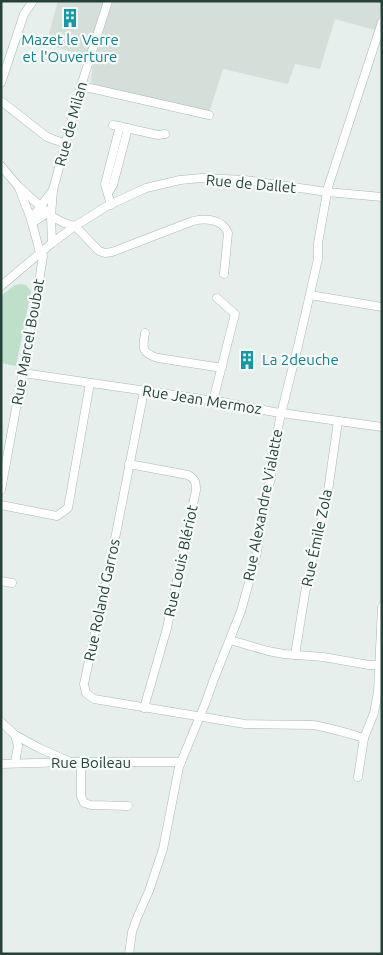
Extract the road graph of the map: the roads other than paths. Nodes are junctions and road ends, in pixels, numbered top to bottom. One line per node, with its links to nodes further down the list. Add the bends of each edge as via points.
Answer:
1 (33, 1): 4 (street, via 24,14)
2 (108, 1): 5 (street, Rue de Milan)
3 (382, 22): 13 (street, Rue Alexandre Vialatte)
4 (1, 83)
5 (81, 86): 7 (street); 9 (street, Rue de Milan)
6 (1, 101): 9 (street, via 47,137)
7 (209, 115)
8 (165, 134): 15 (street, via 120,126 113,185 108,193)
9 (66, 144): 12 (street, Rue de Milan)
10 (1, 166): 11 (street)
11 (18, 186): 16 (street); 17 (street)
12 (54, 190): 16 (street, Rue de Milan); 16 (street, Rue de Milan)
13 (327, 192): 14 (street, Rue de Dallet); 15 (street, Rue de Dallet, via 245,180 195,179 146,188); 23 (street, Rue Alexandre Vialatte)
14 (382, 197)
15 (111, 205): 18 (street, Rue de Dallet)
16 (48, 210): 17 (street, Rue de Milan); 18 (street, via 64,223); 19 (street, Rue de Milan)
17 (32, 221): 20 (street)
18 (75, 226): 19 (street, Rue de Dallet); 21 (street, via 95,248 105,253 193,220 217,222 228,233)
19 (52, 243): 20 (street, Rue de Dallet)
20 (41, 253): 22 (street, Rue de Dallet); 28 (street, Rue Marcel Boubat)
21 (224, 274)
22 (1, 286)
23 (310, 295): 25 (street); 32 (street, Rue Alexandre Vialatte)
24 (216, 298): 27 (street, via 235,314)
25 (382, 307)
26 (145, 333): 27 (street, via 144,350 150,355)
27 (222, 367): 31 (street)
28 (23, 373): 29 (street, Rue Jean Mermoz); 36 (street, Rue Marcel Boubat)
29 (90, 383): 30 (street, Rue Jean Mermoz); 37 (street, via 68,508 57,516)
30 (144, 391): 31 (street, Rue Jean Mermoz); 35 (street, Rue Roland Garros)
31 (213, 401): 32 (street, Rue Jean Mermoz)
32 (281, 412): 33 (street, Rue Jean Mermoz); 41 (street, Rue Alexandre Vialatte, via 256,558)
33 (338, 421): 34 (street, Rue Jean Mermoz); 42 (street, Rue Émile Zola, via 328,491)
34 (382, 427)
35 (130, 464): 44 (street, Rue Roland Garros, via 84,684 86,693 94,699); 44 (street, Rue Louis Blériot, via 188,475 196,484 166,628)
36 (1, 490)
37 (1, 505)
38 (1, 581): 39 (street)
39 (12, 583)
40 (382, 607): 43 (street)
41 (230, 640): 42 (street); 45 (street, Rue Alexandre Vialatte)
42 (295, 655): 43 (street)
43 (380, 665): 48 (street, via 377,701)
44 (144, 708): 45 (street, Rue Roland Garros)
45 (200, 716): 48 (street, Rue Roland Garros, via 245,724 313,725); 51 (street, Rue Alexandre Vialatte)
46 (1, 722): 47 (street)
47 (15, 734): 49 (street); 52 (street, via 18,746)
48 (364, 738): 56 (street)
49 (39, 748): 50 (street); 53 (street)
50 (69, 762): 53 (street, Rue Boileau); 54 (street, Rue Boileau)
51 (181, 762): 54 (street, Rue Boileau); 58 (street, Rue Alexandre Vialatte, via 163,849 132,932)
52 (15, 763): 53 (street, Rue Boileau); 55 (street, Rue Boileau)
53 (35, 763)
54 (81, 763): 57 (street, via 84,803)
55 (1, 764)
56 (358, 777)
57 (128, 806)
58 (128, 954)

